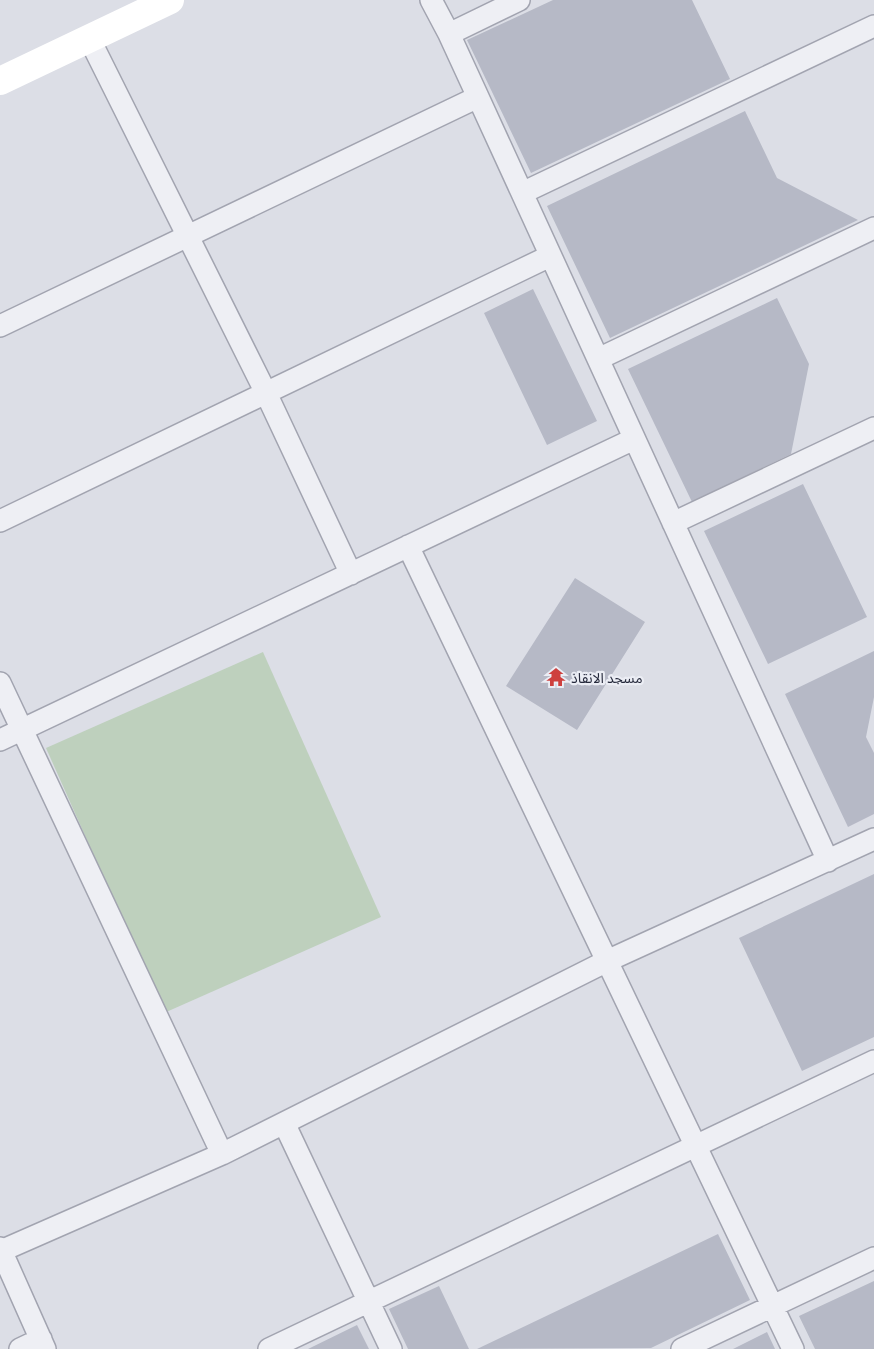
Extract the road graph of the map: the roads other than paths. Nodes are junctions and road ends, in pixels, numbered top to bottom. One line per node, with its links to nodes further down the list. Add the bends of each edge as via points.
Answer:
1 (170, 0): 6 (street)
2 (431, 0): 5 (street)
3 (518, 0): 5 (street)
4 (874, 26): 9 (street)
5 (449, 34): 8 (street)
6 (89, 38): 7 (street); 11 (street)
7 (0, 81)
8 (478, 97): 9 (street); 11 (street)
9 (522, 193): 12 (street)
10 (874, 228): 14 (street)
11 (188, 235): 13 (street); 15 (street)
12 (550, 256): 14 (street); 15 (street)
13 (0, 326)
14 (598, 359): 17 (street)
15 (266, 392): 18 (street); 21 (street)
16 (874, 428): 19 (street)
17 (634, 439): 19 (street); 20 (street)
18 (0, 521)
19 (673, 523): 26 (street)
20 (408, 546): 21 (street); 27 (street)
21 (351, 574): 23 (street)
22 (0, 683): 23 (street)
23 (23, 730): 24 (street); 31 (street)
24 (0, 740)
25 (874, 839): 26 (street)
26 (828, 861): 27 (street)
27 (607, 962): 29 (street); 30 (street)
28 (874, 1061): 30 (street)
29 (284, 1123): 31 (street); 34 (street)
30 (696, 1146): 34 (street); 35 (street)
31 (222, 1154): 32 (street)
32 (1, 1250): 36 (street)
33 (874, 1258): 35 (street)
34 (369, 1301): 38 (street); 39 (street)
35 (772, 1306): 40 (street); 41 (street)
36 (43, 1344): 37 (street)
37 (20, 1349)
38 (269, 1349)
39 (391, 1349)
40 (682, 1349)
41 (793, 1349)

